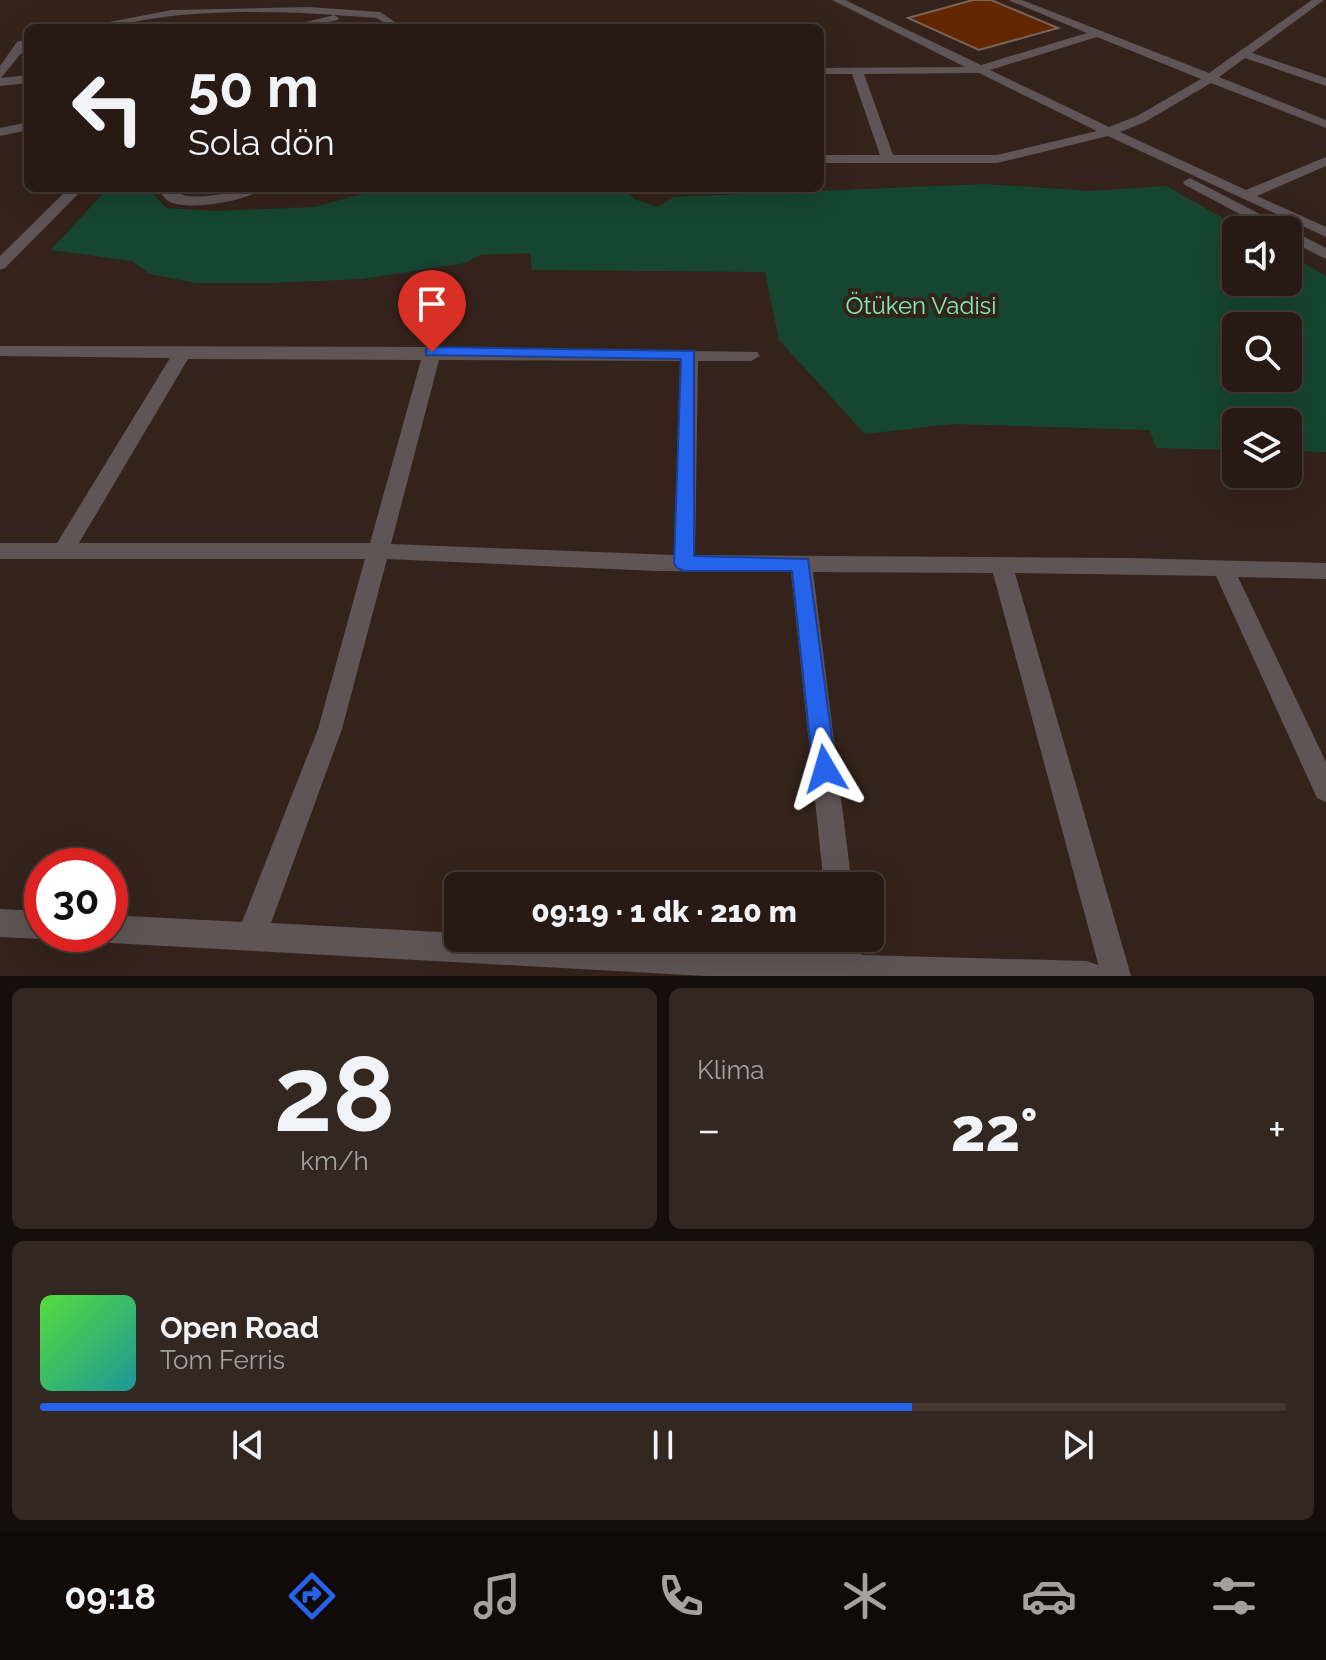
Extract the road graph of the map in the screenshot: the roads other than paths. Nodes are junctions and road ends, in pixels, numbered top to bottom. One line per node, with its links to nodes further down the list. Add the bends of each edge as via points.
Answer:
1 (837, 0): 11 (street)
2 (1013, 0): 8 (street)
3 (1319, 0): 10 (street)
4 (361, 13): 5 (street, via 172,13); 6 (street); 7 (street)
5 (107, 24)
6 (307, 24)
7 (394, 24)
8 (1095, 34): 11 (street); 15 (street)
9 (24, 43): 14 (street)
10 (1244, 54): 15 (street); 18 (street)
11 (978, 70): 13 (street); 22 (street)
12 (824, 71): 13 (street)
13 (857, 71): 24 (street)
14 (0, 75)
15 (1210, 78): 19 (street); 22 (street)
16 (24, 79): 17 (street)
17 (0, 82)
18 (1326, 82)
19 (1326, 124)
20 (24, 127): 21 (street)
21 (0, 132)
22 (1109, 132): 24 (street, via 997,159); 29 (street); 30 (street, via 1137,155)
23 (824, 159): 24 (street)
24 (888, 160)
25 (1326, 161): 29 (street)
26 (73, 192): 34 (street)
27 (167, 192): 28 (street, via 185,201)
28 (242, 192)
29 (1247, 195): 31 (street)
30 (1254, 216)
31 (1326, 233)
32 (1302, 241): 33 (street)
33 (1326, 254)
34 (0, 265)
35 (0, 351): 37 (street)
36 (432, 352): 37 (street); 38 (street); 41 (street)
37 (181, 355): 42 (street)
38 (689, 355): 39 (street); 43 (street)
39 (751, 356)
40 (0, 551): 42 (street)
41 (380, 551): 42 (street); 43 (street); 53 (street, via 330,729)
42 (62, 553)
43 (684, 563): 44 (street)
44 (801, 564): 45 (street); 49 (street)
45 (1002, 565): 46 (street); 57 (street)
46 (1223, 569): 47 (street); 48 (street)
47 (1326, 571)
48 (1326, 790)
49 (836, 872)
50 (0, 923): 51 (street)
51 (24, 924)
52 (128, 930): 53 (street)
53 (251, 937): 55 (street)
54 (846, 952): 55 (street)
55 (848, 969): 56 (street)
56 (1087, 976)
57 (1116, 976)

